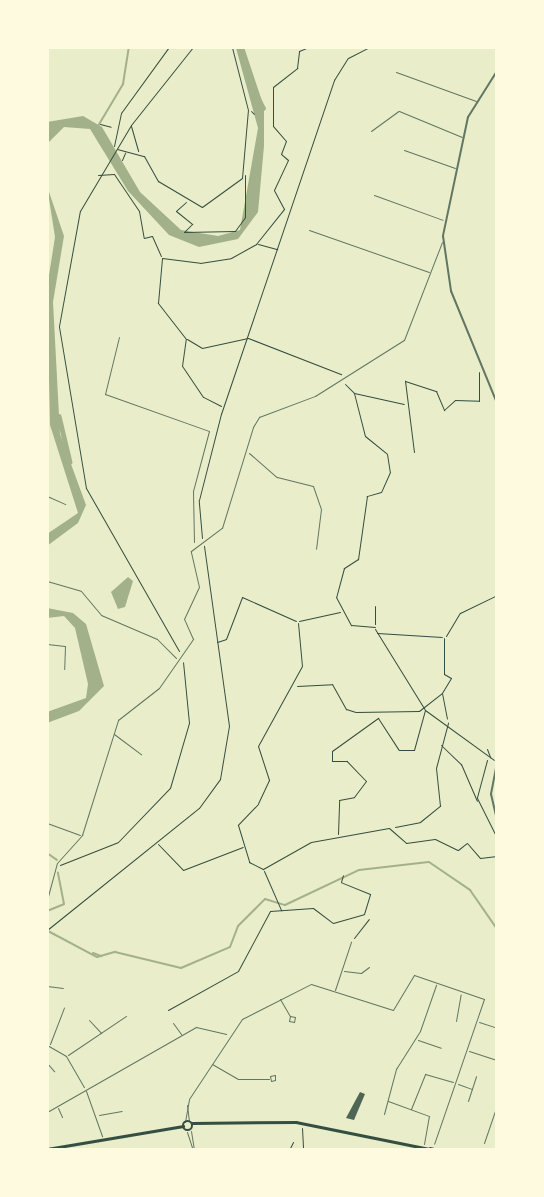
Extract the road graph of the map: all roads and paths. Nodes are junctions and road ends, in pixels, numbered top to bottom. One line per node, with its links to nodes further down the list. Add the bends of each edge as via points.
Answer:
1 (169, 47): 13 (path)
2 (193, 47): 12 (path)
3 (232, 47): 9 (path)
4 (309, 47): 28 (path, via 299,51 297,68 273,87 273,126 286,141 281,154 288,160 274,190 285,205)
5 (370, 47): 29 (path, via 348,58 337,72)
6 (497, 71): 8 (street)
7 (396, 72): 8 (street)
8 (476, 101): 15 (street)
9 (248, 110): 10 (path); 21 (path)
10 (254, 114)
11 (100, 124): 13 (path)
12 (131, 125): 18 (path); 22 (path)
13 (113, 127): 16 (path, via 115,147)
14 (371, 131): 15 (street, via 399,111)
15 (462, 137): 20 (street)
16 (126, 150): 18 (path); 19 (path)
17 (404, 150): 20 (street)
18 (138, 153): 24 (path, via 158,181)
19 (122, 160)
20 (454, 169): 25 (street)
21 (245, 172): 24 (path, via 208,205); 24 (path, via 244,217 235,231 184,232 192,224 176,211)
22 (97, 176): 30 (path, via 114,174 139,211 144,238 152,236); 58 (path, via 80,211 59,326 72,420 90,497)
23 (374, 195): 25 (street)
24 (187, 200)
25 (443, 220): 27 (street)
26 (309, 230): 31 (street)
27 (443, 240): 31 (street); 35 (street, via 449,284)
28 (256, 243): 29 (path); 30 (path, via 226,259)
29 (278, 249): 33 (path)
30 (162, 258): 34 (path, via 158,303)
31 (431, 273): 36 (street, via 404,340)
32 (119, 337): 46 (street, via 103,391 208,429 190,515)
33 (248, 338): 34 (path, via 202,348); 36 (path, via 297,352); 40 (path)
34 (186, 339): 40 (path, via 182,366 203,397)
35 (484, 370): 38 (street); 39 (path, via 476,372 483,389 479,401 455,400 444,410 436,391 407,379)
36 (344, 379): 37 (path); 41 (street, via 259,417)
37 (354, 393): 39 (path); 51 (path, via 365,436 387,454 390,472 381,492 367,496 358,559 344,568 337,586)
38 (497, 403)
39 (406, 404): 42 (path)
40 (223, 407): 45 (path, via 199,500)
41 (248, 452): 45 (street, via 222,527); 47 (street, via 278,477 313,486 321,509)
42 (414, 452)
43 (47, 496): 44 (street)
44 (65, 504)
45 (203, 543): 46 (street); 56 (path)
46 (195, 544): 58 (street, via 198,593 184,619 194,636)
47 (316, 549)
48 (47, 580): 59 (street, via 81,591 101,615 157,639)
49 (497, 594): 55 (path, via 460,613)
50 (375, 606): 53 (path)
51 (341, 611): 52 (path); 53 (path, via 355,627)
52 (298, 623): 56 (path, via 242,597 226,639); 61 (path, via 303,651)
53 (375, 627): 54 (path)
54 (376, 634): 55 (path, via 423,631); 63 (path)
55 (444, 638): 62 (path, via 444,674 451,678)
56 (218, 642): 78 (path, via 230,735 223,773 208,799)
57 (47, 644): 60 (street, via 65,646)
58 (181, 655): 59 (street); 81 (path, via 189,723 170,788 118,842)
59 (178, 659): 65 (street, via 159,688 120,717)
60 (64, 669)
61 (295, 685): 63 (path, via 332,684 351,712); 79 (path, via 258,746 269,780 258,804 240,817)
62 (442, 694): 63 (path); 64 (path, via 449,706)
63 (425, 710): 64 (path); 76 (path, via 427,721 414,750 399,750 378,718 332,751 332,761 347,761 366,781 354,797 339,800)
64 (447, 721): 66 (path); 69 (path)
65 (111, 733): 68 (street); 75 (street)
66 (439, 744): 71 (path, via 452,750 470,780 471,797); 74 (path, via 440,806 420,822 403,821)
67 (487, 749): 69 (path)
68 (141, 754)
69 (489, 758): 70 (path); 71 (path, via 477,788)
70 (497, 762): 72 (street, via 491,794)
71 (480, 800): 77 (path)
72 (497, 821)
73 (47, 823): 75 (street)
74 (393, 829): 76 (path); 80 (path, via 406,843 435,839 458,850 467,843 480,858)
75 (82, 835): 84 (street, via 57,863)
76 (338, 836): 82 (path, via 311,842)
77 (497, 838)
78 (157, 842): 79 (path, via 183,870); 87 (path)
79 (243, 847): 82 (path, via 249,862)
80 (497, 856)
81 (63, 864)
82 (263, 869): 85 (path)
83 (343, 875): 85 (path, via 341,882 368,891 366,912 333,923 313,908)
84 (47, 900)
85 (282, 911): 98 (path, via 268,913 257,947 239,971)
86 (369, 919): 88 (path)
87 (47, 930)
88 (351, 942): 90 (street)
89 (369, 967): 90 (street, via 361,973)
90 (342, 970): 94 (street)
91 (436, 983): 94 (street, via 408,977 393,1010); 95 (street); 109 (street)
92 (47, 986): 93 (street)
93 (63, 988)
94 (335, 991): 96 (street, via 304,984)
95 (462, 992): 102 (street); 103 (street, via 484,999)
96 (279, 997): 100 (street); 108 (street, via 238,1021)
97 (64, 1008): 110 (street)
98 (169, 1010)
99 (126, 1016): 107 (street)
100 (290, 1016)
101 (89, 1020): 107 (street)
102 (456, 1021)
103 (477, 1021): 105 (street); 112 (street)
104 (173, 1023): 106 (street)
105 (497, 1028)
106 (181, 1034): 108 (street, via 202,1026); 122 (street)
107 (102, 1035): 113 (street)
108 (228, 1035): 116 (street)
109 (416, 1040): 111 (street); 123 (street)
110 (48, 1046): 113 (street)
111 (441, 1048)
112 (467, 1051): 114 (street); 120 (street)
113 (66, 1056): 122 (street)
114 (497, 1060)
115 (47, 1063): 117 (street)
116 (211, 1063): 119 (street, via 238,1079); 134 (street, via 187,1102)
117 (54, 1070)
118 (476, 1076): 121 (street)
119 (270, 1079)
120 (456, 1083): 121 (street); 127 (street, via 424,1074); 139 (street)
121 (472, 1088): 124 (street)
122 (85, 1089): 126 (street); 131 (street)
123 (386, 1100): 127 (street); 130 (street)
124 (468, 1101)
125 (497, 1105): 137 (street)
126 (56, 1107): 129 (street); 132 (street)
127 (411, 1109): 138 (street, via 429,1116)
128 (122, 1111): 131 (street)
129 (47, 1112)
130 (384, 1114)
131 (97, 1115): 135 (street)
132 (62, 1117)
133 (302, 1123): 134 (main road); 138 (main road); 141 (path)
134 (188, 1126): 135 (main road); 142 (street)
135 (102, 1139): 140 (main road)
136 (293, 1142): 143 (path)
137 (484, 1143)
138 (423, 1147): 139 (main road)
139 (435, 1147)
140 (47, 1149)
141 (303, 1149)
142 (193, 1150)
143 (289, 1150)

